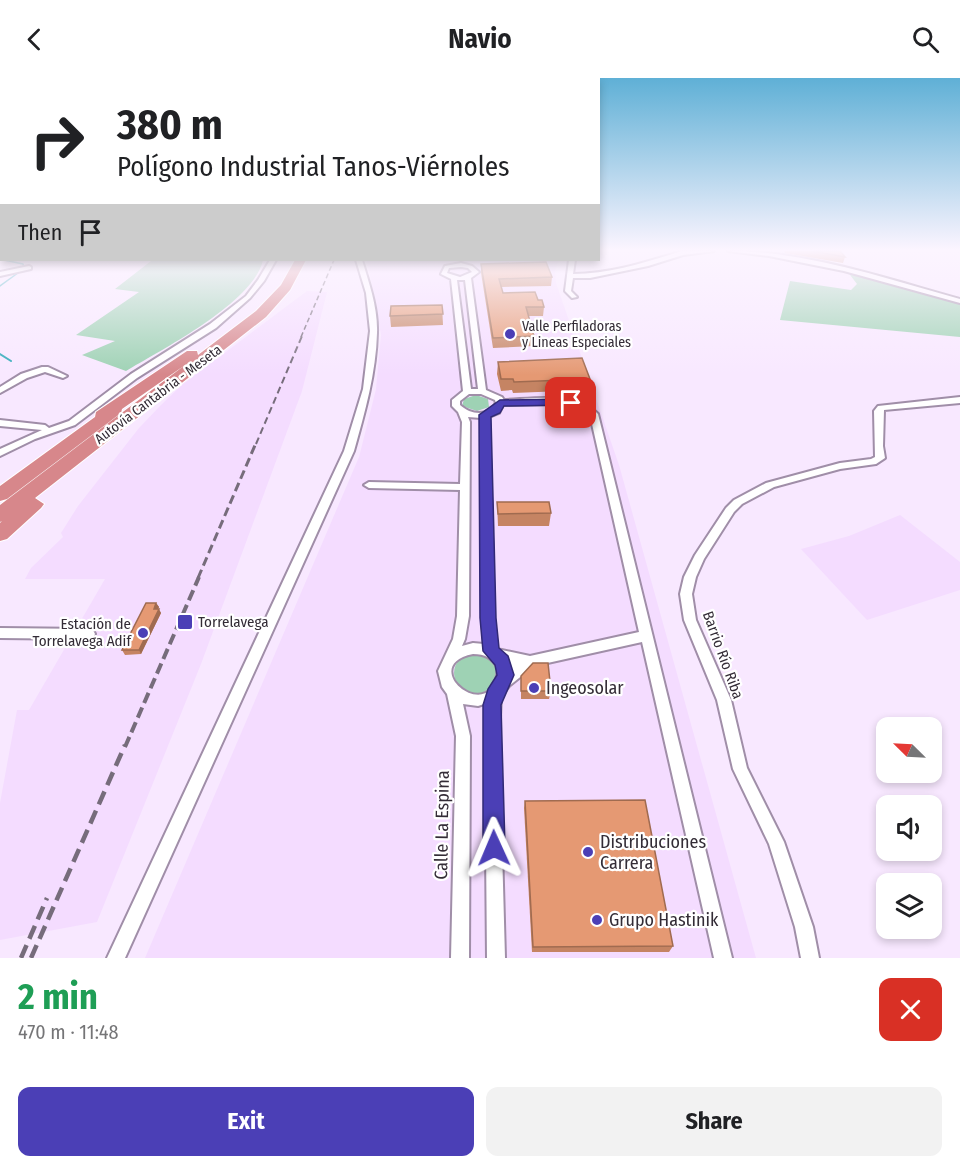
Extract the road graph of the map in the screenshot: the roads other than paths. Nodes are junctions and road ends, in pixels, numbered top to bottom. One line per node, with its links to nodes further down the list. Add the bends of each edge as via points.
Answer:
1 (251, 292): 22 (street, via 238,306 72,423)
2 (266, 292): 12 (highway, Autovía Cantabria - Meseta)
3 (280, 292): 11 (highway, Autovía Cantabria - Meseta)
4 (369, 292): 38 (street, via 374,331 367,389 349,451)
5 (456, 292): 16 (street, Calle La Espina)
6 (470, 292): 15 (street, Calle La Espina)
7 (569, 292): 9 (street)
8 (928, 292): 10 (street)
9 (574, 297)
10 (960, 301)
11 (261, 314): 28 (highway, Autovía Cantabria - Meseta); 29 (highway)
12 (192, 354): 24 (highway); 27 (highway, Autovía Cantabria - Meseta)
13 (63, 376): 14 (street, via 45,369)
14 (0, 391)
15 (482, 391): 16 (street); 18 (street, via 495,395)
16 (467, 392): 19 (street, Calle La Espina, via 455,403)
17 (960, 400): 42 (street, Barrio Río Riba, via 881,408 876,440 880,458 770,485 746,497 730,510 690,577 690,620 724,700 740,769 776,842)
18 (500, 403): 20 (street, via 496,411); 32 (street, via 571,403 594,414)
19 (462, 413): 20 (street); 26 (street, Calle La Espina, via 466,422)
20 (485, 415): 33 (street)
21 (0, 423): 22 (street)
22 (51, 429): 23 (street)
23 (0, 453)
24 (0, 484)
25 (369, 485): 26 (street)
26 (465, 487): 34 (street, Calle La Espina, via 463,616)
27 (0, 495)
28 (0, 515)
29 (0, 534)
30 (0, 633): 31 (street)
31 (89, 634)
32 (645, 636): 35 (street); 41 (street)
33 (494, 654): 34 (street, via 474,648); 35 (street); 36 (street, via 505,668)
34 (451, 658): 37 (street, Calle La Espina, via 445,679)
35 (530, 661): 36 (street)
36 (499, 688): 37 (street, via 487,699 470,700); 40 (street, via 492,705)
37 (454, 693): 39 (street, Calle La Espina, via 463,736)
38 (116, 958)
39 (460, 958)
40 (496, 958)
41 (723, 958)
42 (810, 958)

